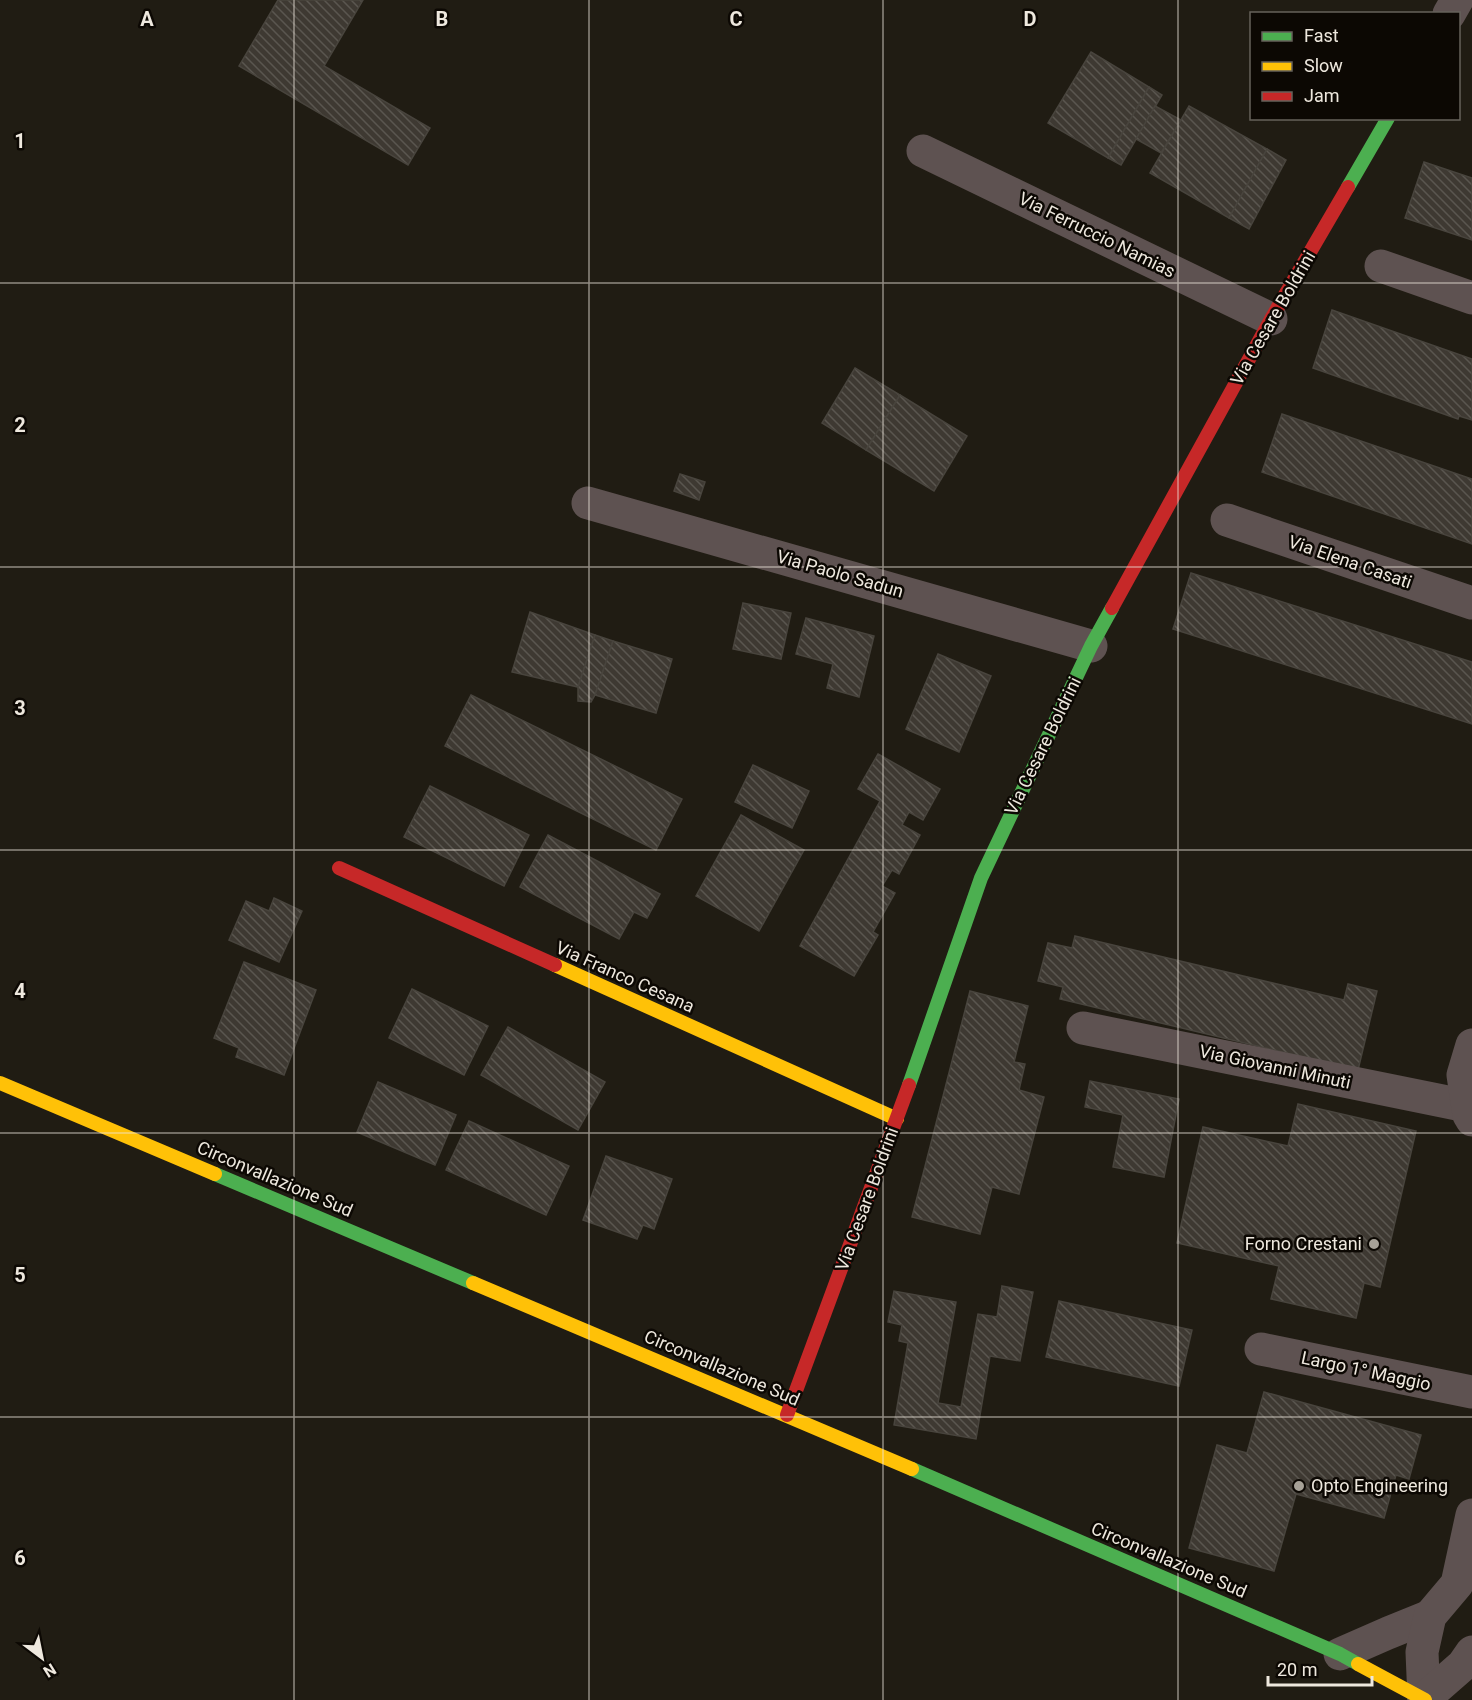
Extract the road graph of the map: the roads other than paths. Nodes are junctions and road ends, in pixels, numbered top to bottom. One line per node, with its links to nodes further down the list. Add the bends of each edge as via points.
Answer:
1 (1387, 120): 5 (street, Via Cesare Boldrini)
2 (923, 151): 5 (street, Via Ferruccio Namias)
3 (1381, 266): 4 (street)
4 (1472, 298)
5 (1271, 319): 9 (street, Via Cesare Boldrini)
6 (588, 503): 9 (street, Via Paolo Sadun)
7 (1227, 520): 8 (street, Via Elena Casati)
8 (1472, 603)
9 (1091, 646): 15 (street, Via Cesare Boldrini, via 981,878)
10 (339, 868): 15 (street, Via Franco Cesana)
11 (1083, 1028): 14 (street, Via Giovanni Minuti)
12 (1472, 1045): 14 (street, via 1463,1075)
13 (0, 1083): 18 (street, Circonvallazione Sud)
14 (1470, 1113)
15 (897, 1119): 18 (street, Via Cesare Boldrini)
16 (1261, 1349): 17 (street, Largo 1° Maggio)
17 (1472, 1392)
18 (787, 1415): 22 (street, Circonvallazione Sud)
19 (1472, 1515): 20 (street, via 1457,1584)
20 (1430, 1617): 22 (street); 23 (street, via 1422,1652)
21 (1472, 1652): 23 (street)
22 (1340, 1654): 23 (street, Circonvallazione Sud)
23 (1424, 1700)

